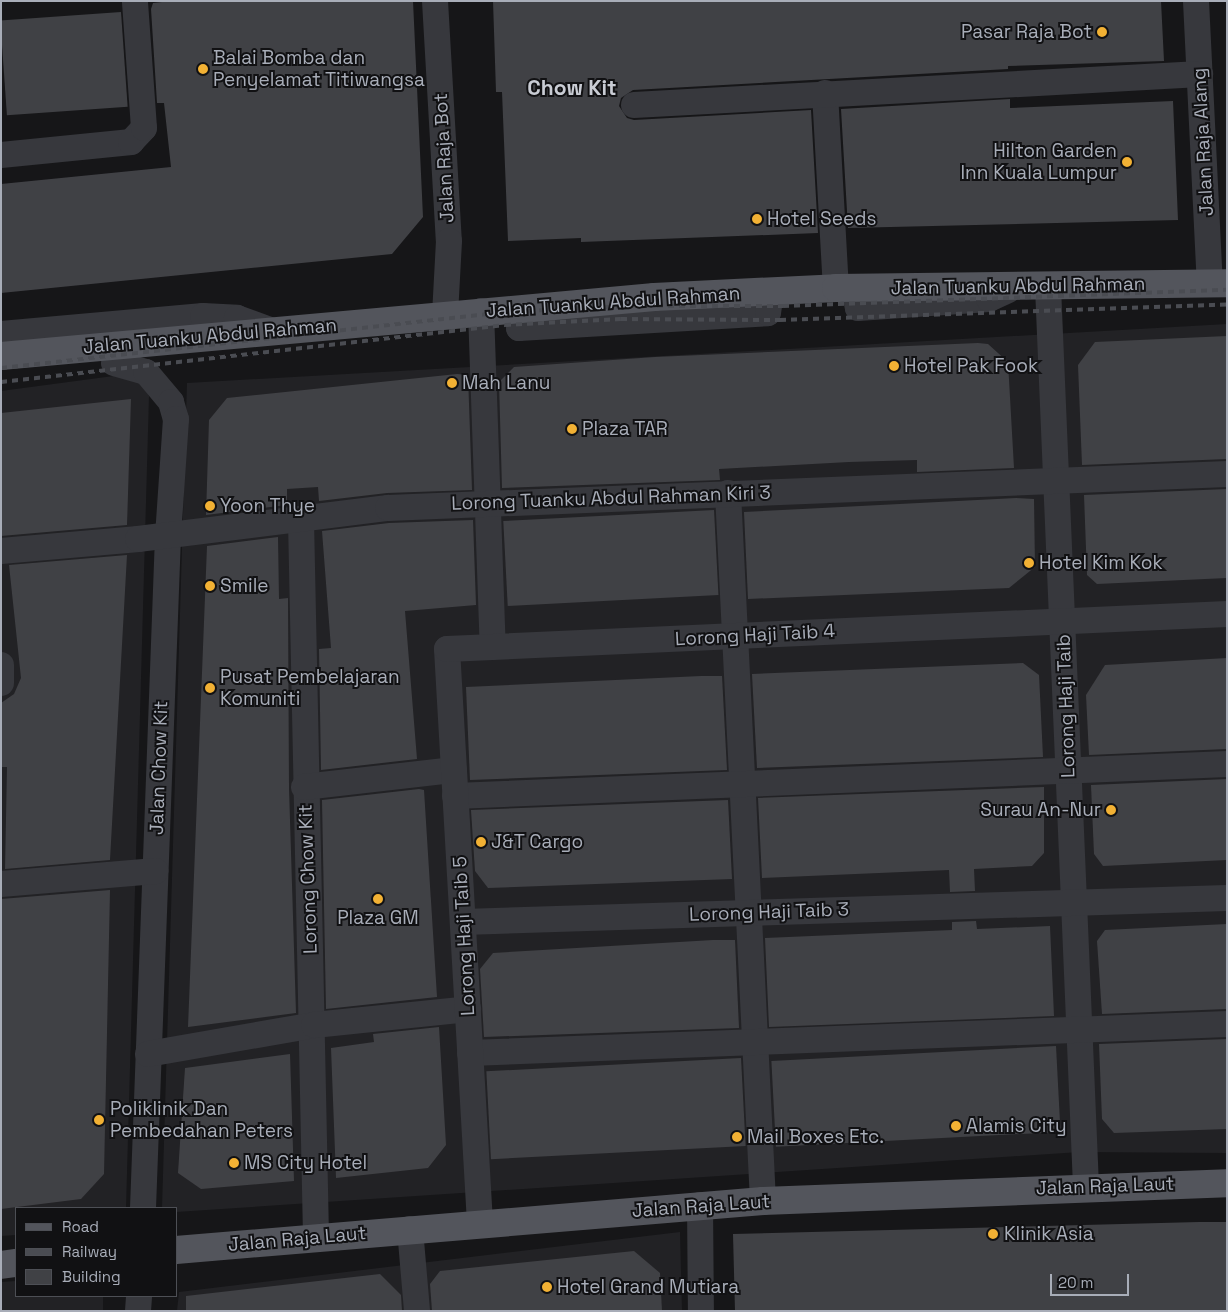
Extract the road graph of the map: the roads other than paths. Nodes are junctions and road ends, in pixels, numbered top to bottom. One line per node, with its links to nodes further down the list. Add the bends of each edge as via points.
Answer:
1 (136, 1): 7 (street, via 144,128 131,142)
2 (435, 1): 11 (street, Jalan Raja Bot, via 449,242)
3 (1196, 1): 4 (street, Jalan Raja Alang)
4 (1200, 74): 5 (street, via 1016,86); 8 (street, Jalan Raja Alang)
5 (825, 93): 6 (street); 10 (street)
6 (634, 105)
7 (1, 156)
8 (1218, 283): 9 (main road, Jalan Tuanku Abdul Rahman)
9 (1048, 286): 10 (main road, Jalan Tuanku Abdul Rahman); 19 (street, Lorong Haji Taib)
10 (845, 288): 11 (main road, Jalan Tuanku Abdul Rahman)
11 (462, 313): 12 (main road, Jalan Tuanku Abdul Rahman); 21 (street, Jalan Raja Bot)
12 (272, 331): 13 (street, via 237,318 203,316); 14 (main road, Jalan Tuanku Abdul Rahman)
13 (1, 334)
14 (225, 335): 15 (main road, Jalan Tuanku Abdul Rahman); 16 (main road)
15 (1, 356)
16 (114, 364): 17 (main road); 23 (street, Jalan Chow Kit, via 146,372 171,402 176,419)
17 (1, 373)
18 (1227, 474): 19 (street, Lorong Tuanku Abdul Rahman Kiri 3)
19 (1056, 481): 20 (street, Lorong Tuanku Abdul Rahman Kiri 3); 26 (street, Lorong Haji Taib)
20 (728, 493): 21 (street, Lorong Tuanku Abdul Rahman Kiri 3); 27 (street)
21 (488, 502): 22 (street, Lorong Tuanku Abdul Rahman Kiri 3, via 388,508); 28 (street, Jalan Raja Bot)
22 (301, 520): 23 (street, Lorong Tuanku Abdul Rahman Kiri 3); 36 (street, Lorong Chow Kit)
23 (168, 536): 24 (street, Lorong Tuanku Abdul Rahman Kiri 3); 38 (street, Jalan Chow Kit)
24 (1, 551)
25 (1227, 614): 26 (street, Lorong Haji Taib 4)
26 (1062, 621): 27 (street, Lorong Haji Taib 4); 34 (street, Lorong Haji Taib)
27 (735, 636): 28 (street, Lorong Haji Taib 4); 35 (street)
28 (493, 647): 29 (street, Lorong Haji Taib 4)
29 (447, 649): 33 (street, Lorong Haji Taib 5)
30 (1, 664): 31 (street)
31 (1, 683)
32 (1227, 764): 34 (street)
33 (454, 770): 36 (street); 37 (street, Lorong Haji Taib 5)
34 (1069, 771): 35 (street); 41 (street, Lorong Haji Taib)
35 (743, 784): 37 (street); 42 (street)
36 (304, 786): 46 (street, Lorong Chow Kit)
37 (455, 796): 43 (street, Lorong Haji Taib 5)
38 (155, 871): 39 (street); 50 (street, Jalan Chow Kit)
39 (1, 884)
40 (1227, 898): 41 (street, Lorong Haji Taib 3)
41 (1074, 903): 42 (street, Lorong Haji Taib 3); 47 (street, Lorong Haji Taib)
42 (749, 913): 43 (street, Lorong Haji Taib 3); 48 (street)
43 (463, 922): 44 (street, Lorong Haji Taib 5)
44 (468, 1009): 46 (street); 49 (street, Lorong Haji Taib 5)
45 (1227, 1024): 47 (street)
46 (314, 1025): 50 (street); 58 (street, Lorong Chow Kit)
47 (1080, 1030): 48 (street); 52 (street, Lorong Haji Taib)
48 (755, 1042): 49 (street); 53 (street)
49 (470, 1052): 56 (street, Lorong Haji Taib 5)
50 (148, 1054): 55 (street, Jalan Chow Kit)
51 (1227, 1183): 52 (main road, Jalan Raja Laut)
52 (1086, 1186): 53 (main road, Jalan Raja Laut)
53 (763, 1201): 54 (main road, Jalan Raja Laut)
54 (700, 1205): 56 (main road, Jalan Raja Laut); 65 (street)
55 (143, 1207)
56 (480, 1223): 57 (main road, Jalan Raja Laut)
57 (410, 1229): 58 (main road, Jalan Raja Laut); 64 (street)
58 (316, 1237): 59 (main road, Jalan Raja Laut)
59 (178, 1250)
60 (15, 1263): 61 (main road)
61 (1, 1265)
62 (139, 1297): 63 (street)
63 (138, 1311)
64 (417, 1311)
65 (701, 1311)

